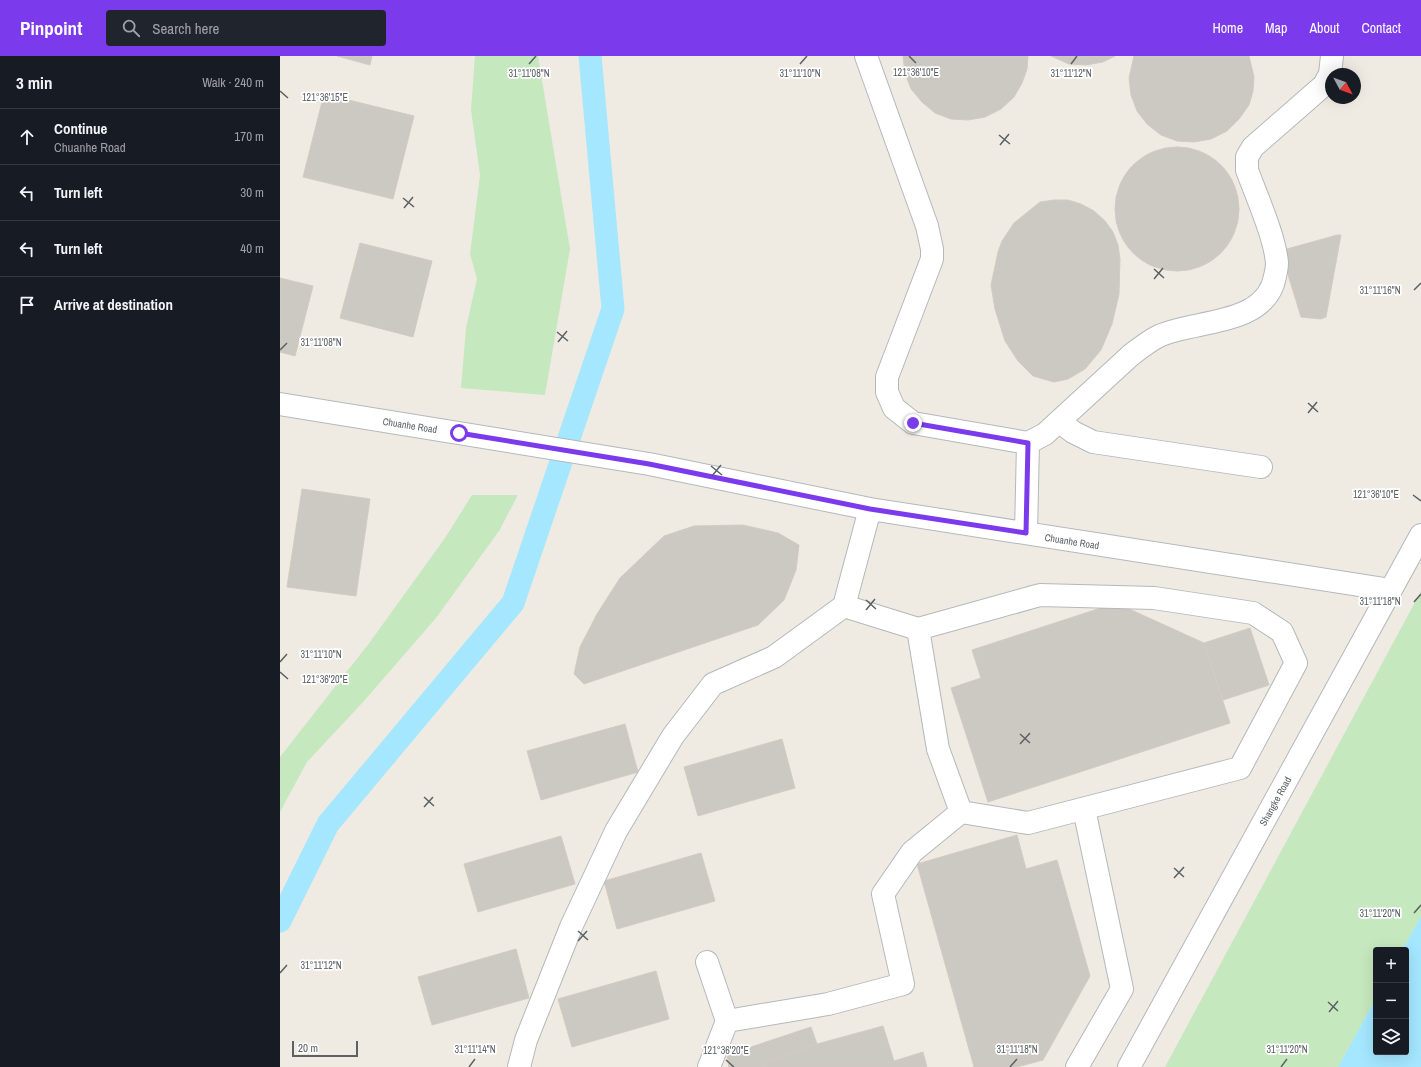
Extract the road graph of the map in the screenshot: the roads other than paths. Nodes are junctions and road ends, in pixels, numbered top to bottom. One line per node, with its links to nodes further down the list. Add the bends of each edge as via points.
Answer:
1 (866, 56): 5 (street, via 927,226 932,249 932,259 887,377 890,401 894,408 913,423)
2 (1332, 56): 4 (street, via 1330,74 1324,85 1253,147 1247,157 1248,170 1274,247 1277,264 1275,277 1266,296 1260,304 1246,313 1160,336 1146,344)
3 (280, 404): 7 (street, Chuanhe Road, via 649,464)
4 (1060, 422): 5 (street); 6 (street, via 1073,432 1094,442)
5 (1028, 443): 8 (street)
6 (1261, 467)
7 (870, 509): 8 (street, Chuanhe Road); 11 (street)
8 (1026, 533): 10 (street, Chuanhe Road)
9 (1421, 535): 10 (street, Shangke Road)
10 (1392, 590): 20 (street, Shangke Road)
11 (844, 606): 12 (street); 17 (street, via 774,657 713,684 673,736 613,838 571,927 526,1040)
12 (918, 629): 13 (street, via 1040,595 1154,598 1253,613 1282,632 1296,663 1240,768); 14 (street, via 938,749)
13 (1084, 809): 14 (street, via 1028,822); 19 (street, via 1122,989)
14 (961, 812): 16 (street, via 912,852 883,894 903,984 828,1004)
15 (707, 962): 16 (street)
16 (727, 1021): 18 (street)
17 (519, 1067)
18 (709, 1067)
19 (1077, 1067)
20 (1128, 1067)

